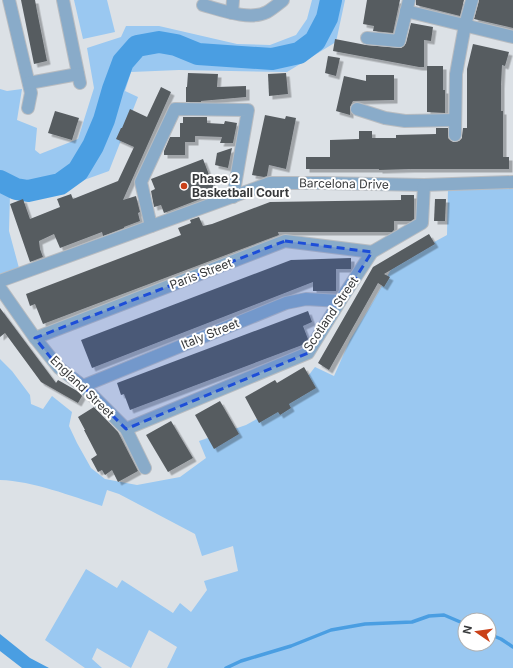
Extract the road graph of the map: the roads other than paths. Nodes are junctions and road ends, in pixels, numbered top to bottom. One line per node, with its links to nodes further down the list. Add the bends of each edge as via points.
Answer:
1 (9, 0): 12 (street)
2 (63, 0): 12 (street, via 79,78)
3 (233, 0): 8 (street)
4 (282, 0): 8 (street, via 267,12 257,15)
5 (472, 0): 9 (street)
6 (203, 5): 8 (street)
7 (408, 5): 9 (street); 11 (street, via 399,41)
8 (232, 13)
9 (465, 25): 10 (street); 15 (street, via 456,74)
10 (513, 37)
11 (367, 38)
12 (29, 83): 13 (street, via 31,93)
13 (28, 108)
14 (357, 110): 15 (street, via 405,121)
15 (455, 120): 16 (street)
16 (455, 135)
17 (513, 182): 18 (street, Barcelona Drive)
18 (424, 185): 19 (street, Barcelona Drive, via 270,184); 21 (street, Scotland Street, via 422,223)
19 (233, 197): 20 (street, Barcelona Drive); 20 (street, via 248,110 175,109 141,182)
20 (151, 226): 22 (street, Barcelona Drive)
21 (372, 252): 24 (street, Scotland Street); 25 (street, Paris Street, via 285,241)
22 (0, 281)
23 (0, 288): 25 (street, England Street)
24 (340, 301): 26 (street, Italy Street, via 306,298 286,303); 27 (street, Scotland Street, via 308,353)
25 (35, 338): 26 (street, England Street, via 59,368)
26 (83, 386): 27 (street, England Street)
27 (126, 429): 28 (street, England Street)
28 (145, 468)

